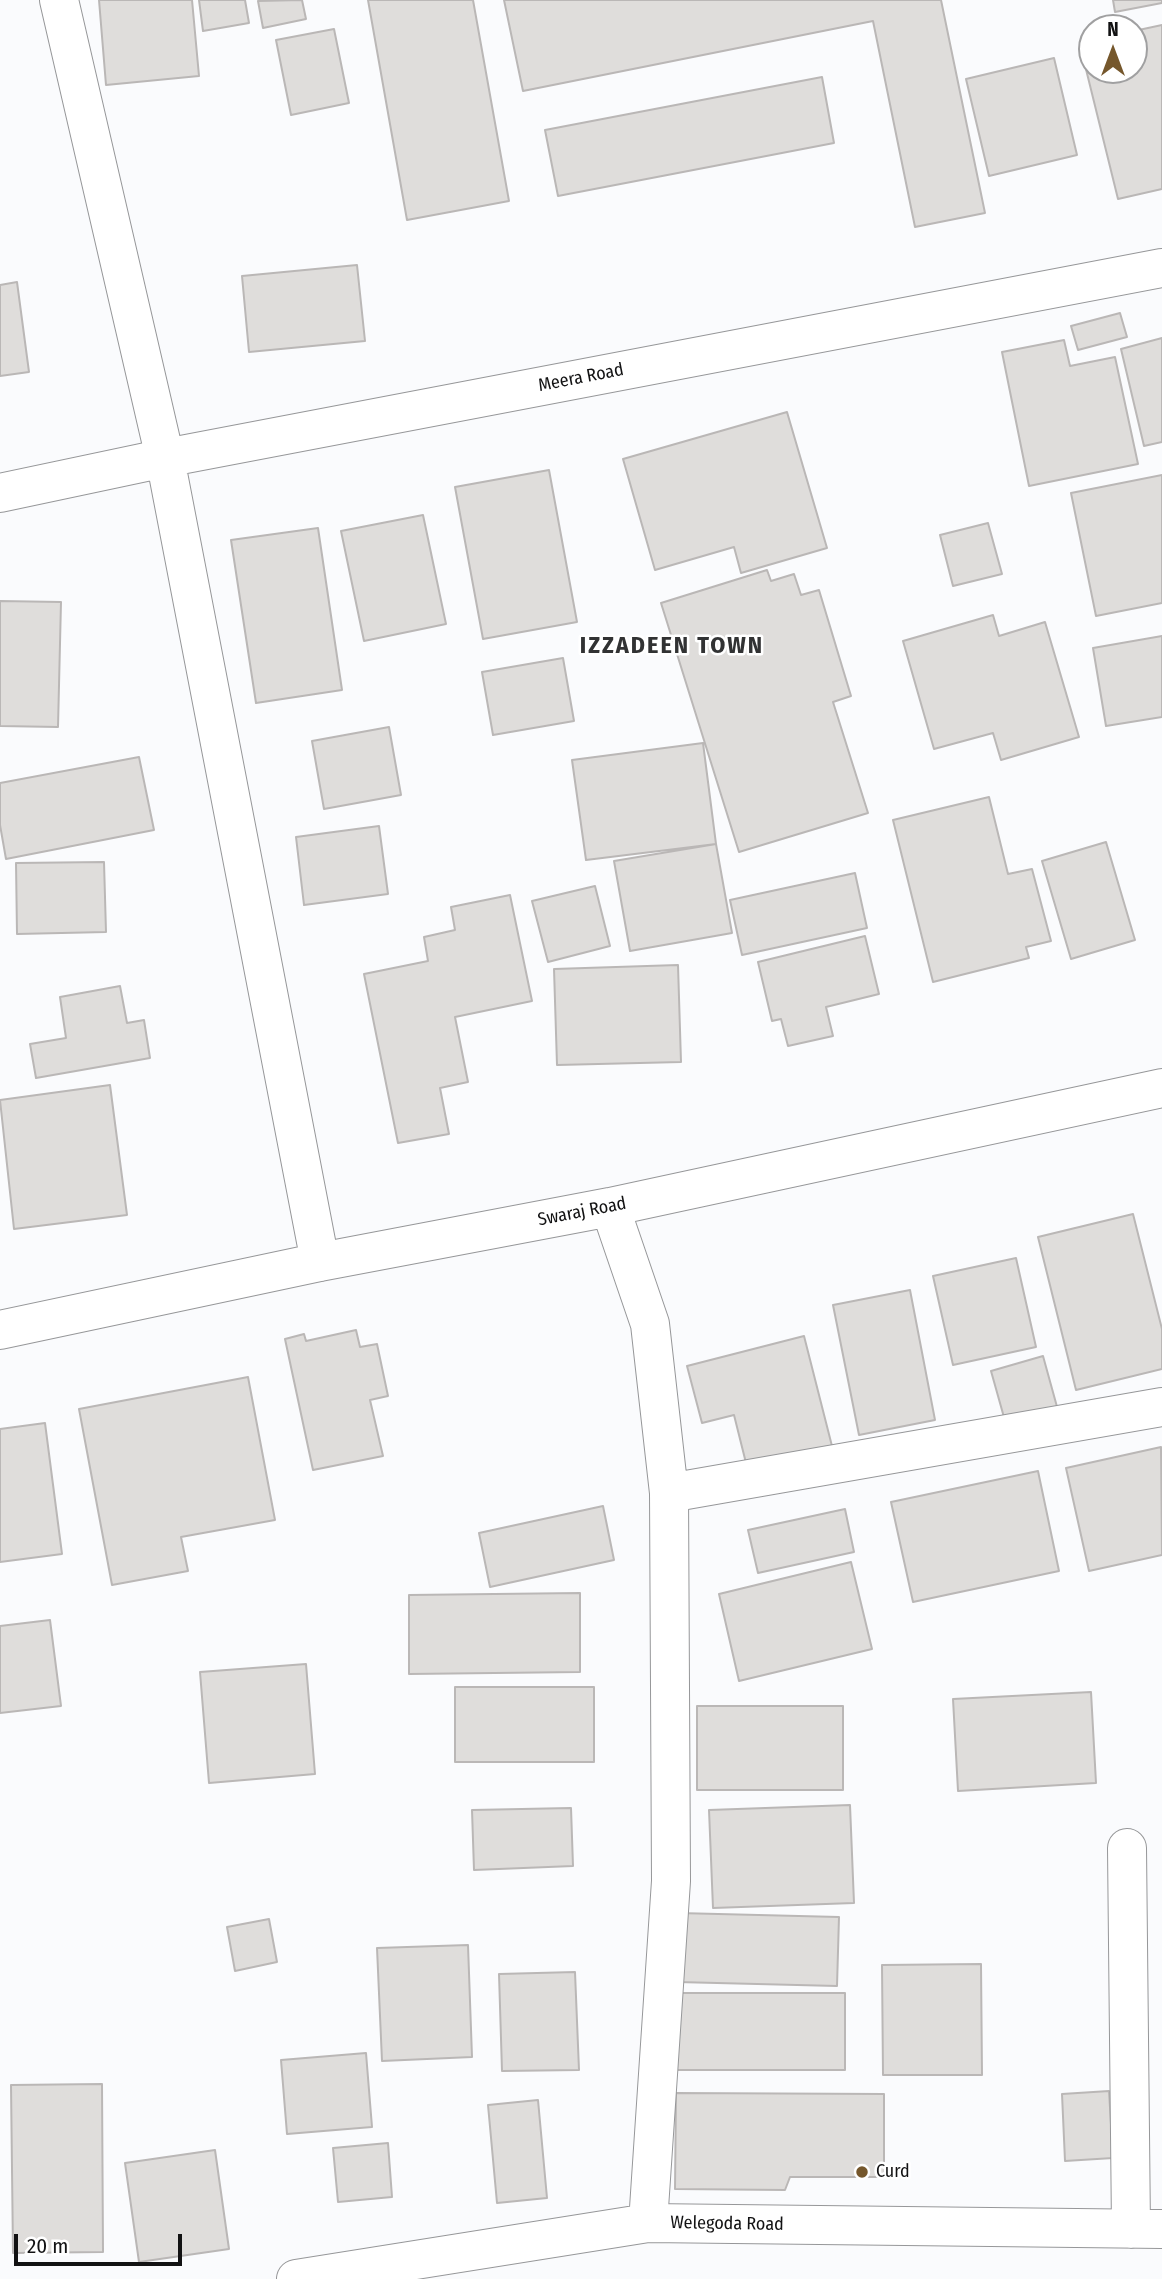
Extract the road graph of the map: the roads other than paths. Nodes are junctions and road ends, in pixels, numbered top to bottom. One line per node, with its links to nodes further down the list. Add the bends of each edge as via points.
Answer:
1 (59, 0): 3 (street)
2 (1162, 268): 3 (street, Meera Road)
3 (165, 458): 4 (street, Meera Road); 7 (street)
4 (0, 493)
5 (1162, 1088): 6 (street, Swaraj Road)
6 (610, 1207): 7 (street, Swaraj Road); 10 (street, via 650,1324)
7 (320, 1262): 8 (street, Swaraj Road)
8 (0, 1330)
9 (1162, 1407): 10 (street)
10 (669, 1493): 12 (street, via 671,1881)
11 (1126, 1848): 13 (street)
12 (648, 2223): 13 (street, Welegoda Road); 14 (street, Welegoda Road)
13 (1147, 2229)
14 (296, 2279)

